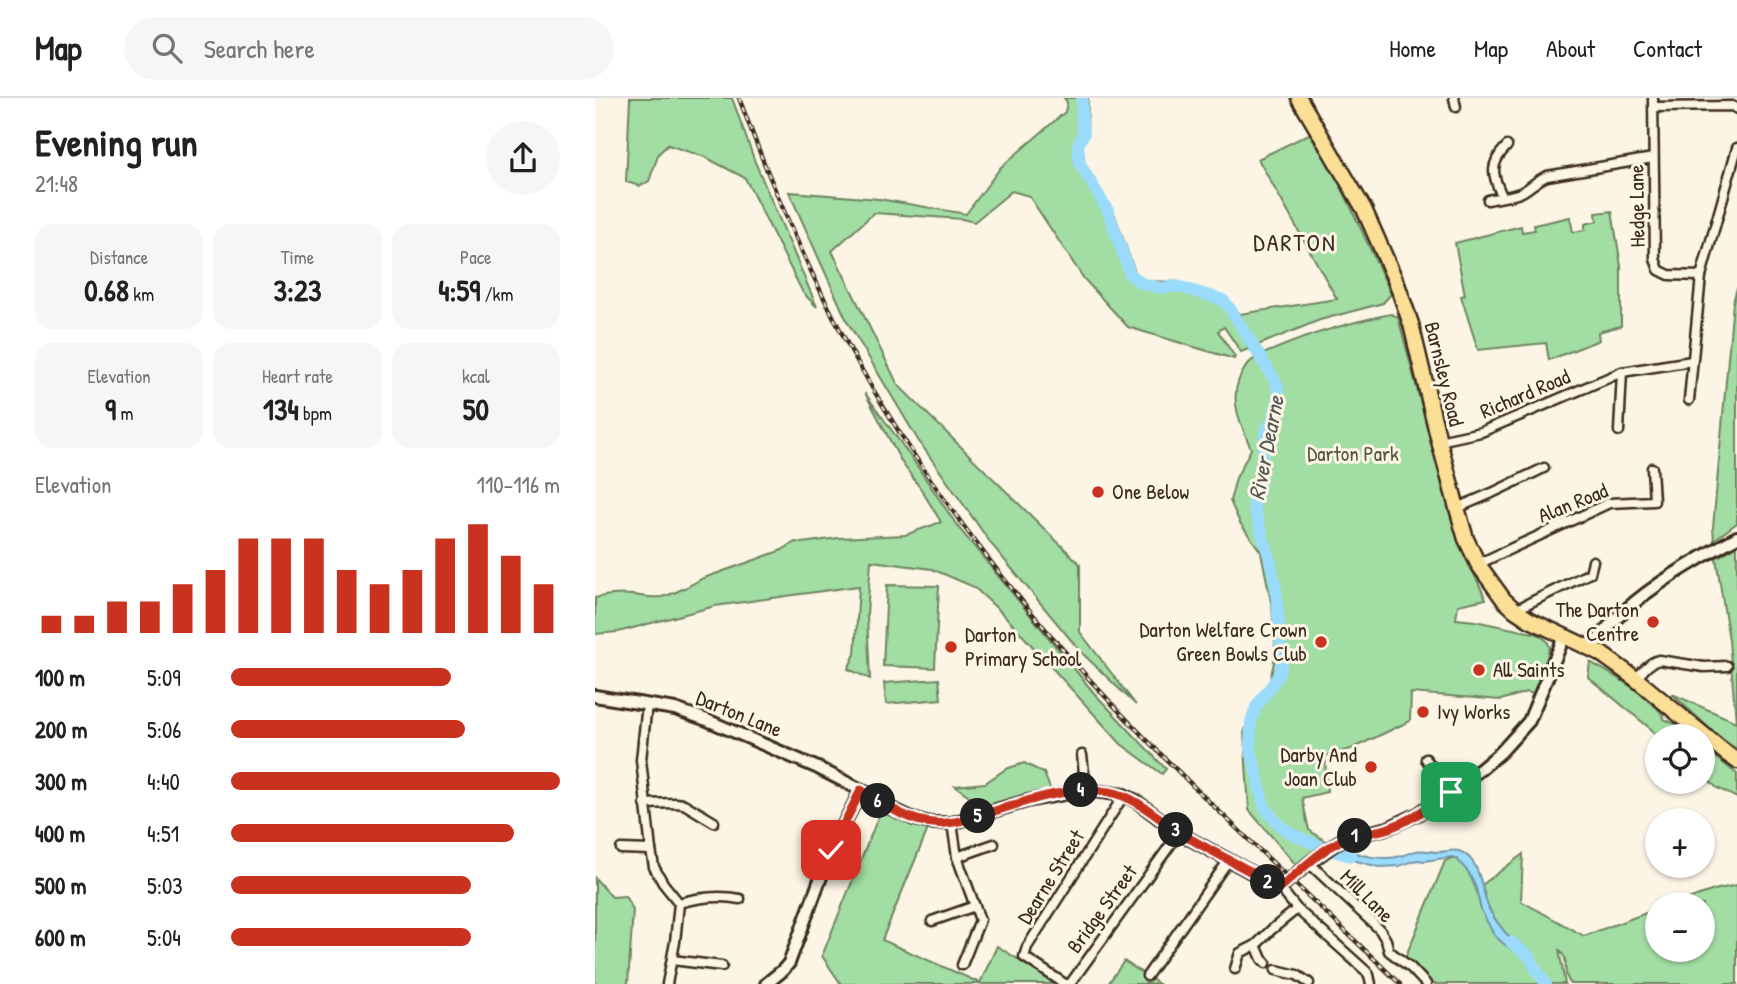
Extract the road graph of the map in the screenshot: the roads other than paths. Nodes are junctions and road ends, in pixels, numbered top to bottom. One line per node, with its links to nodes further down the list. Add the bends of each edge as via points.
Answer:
1 (1300, 98): 14 (highway, Barnsley Road, via 1364,209 1397,284)
2 (1653, 103): 3 (street); 6 (street, Hedge Lane)
3 (1737, 109)
4 (1507, 146): 7 (street, via 1495,161 1496,184)
5 (1737, 148): 9 (street)
6 (1653, 158): 7 (street, via 1547,176 1518,194); 9 (street, Hedge Lane, via 1659,270 1669,275)
7 (1502, 196): 8 (street)
8 (1488, 200)
9 (1701, 276): 10 (street)
10 (1692, 361): 11 (street, Richard Road); 12 (street)
11 (1622, 372): 13 (street); 14 (street, Richard Road, via 1481,432)
12 (1689, 400)
13 (1619, 431)
14 (1439, 441): 17 (highway, Barnsley Road)
15 (1544, 468): 17 (street)
16 (1652, 468): 20 (street, Alan Road, via 1654,501 1609,503)
17 (1457, 508): 20 (highway, Barnsley Road)
18 (1737, 537): 23 (main road, via 1669,576 1608,626)
19 (1593, 561): 21 (street, via 1590,573)
20 (1478, 564): 21 (highway, Barnsley Road)
21 (1515, 610): 22 (highway, Barnsley Road)
22 (1565, 637): 23 (highway, Barnsley Road); 33 (main road, via 1529,721 1501,752)
23 (1593, 649): 25 (highway, Barnsley Road)
24 (1727, 666): 25 (street, via 1659,660)
25 (1636, 679): 29 (highway, Barnsley Road)
26 (595, 696): 27 (main road, Darton Lane)
27 (647, 704): 31 (main road, Darton Lane, via 707,720); 35 (street, via 641,760)
28 (1081, 755): 32 (street)
29 (1732, 757)
30 (1426, 759): 33 (street)
31 (861, 790): 37 (main road, Darton Lane, via 914,819); 62 (main road, via 831,850 789,963)
32 (1086, 790): 34 (main road); 37 (main road, via 1027,801)
33 (1451, 792): 44 (main road, via 1400,823 1349,837)
34 (1124, 795): 38 (main road); 59 (street, Dearne Street, via 1027,947 1024,957)
35 (645, 804): 36 (street, via 684,804); 41 (street)
36 (714, 822)
37 (952, 824): 42 (street)
38 (1179, 832): 43 (main road); 59 (street, Bridge Street, via 1070,984)
39 (994, 844): 42 (street)
40 (621, 849): 41 (street)
41 (651, 850): 47 (street, via 654,867)
42 (957, 858): 48 (street)
43 (1228, 861): 45 (main road); 53 (street, via 1149,972)
44 (1309, 863): 45 (main road); 64 (street, Mill Lane, via 1380,930 1389,951)
45 (1280, 888): 49 (street)
46 (740, 899): 47 (street, via 702,897)
47 (680, 903): 52 (street)
48 (975, 906): 50 (street); 56 (street, via 980,920)
49 (1297, 909): 51 (street); 63 (street, via 1366,971)
50 (932, 921)
51 (1256, 944): 54 (street); 57 (street, via 1240,953)
52 (672, 960): 55 (street); 61 (street)
53 (1142, 962)
54 (1266, 963)
55 (722, 965)
56 (962, 965)
57 (1235, 969)
58 (1276, 970): 60 (street)
59 (1046, 971)
60 (1309, 983)
61 (667, 984)
62 (766, 984)
63 (1371, 984)
64 (1426, 984)

